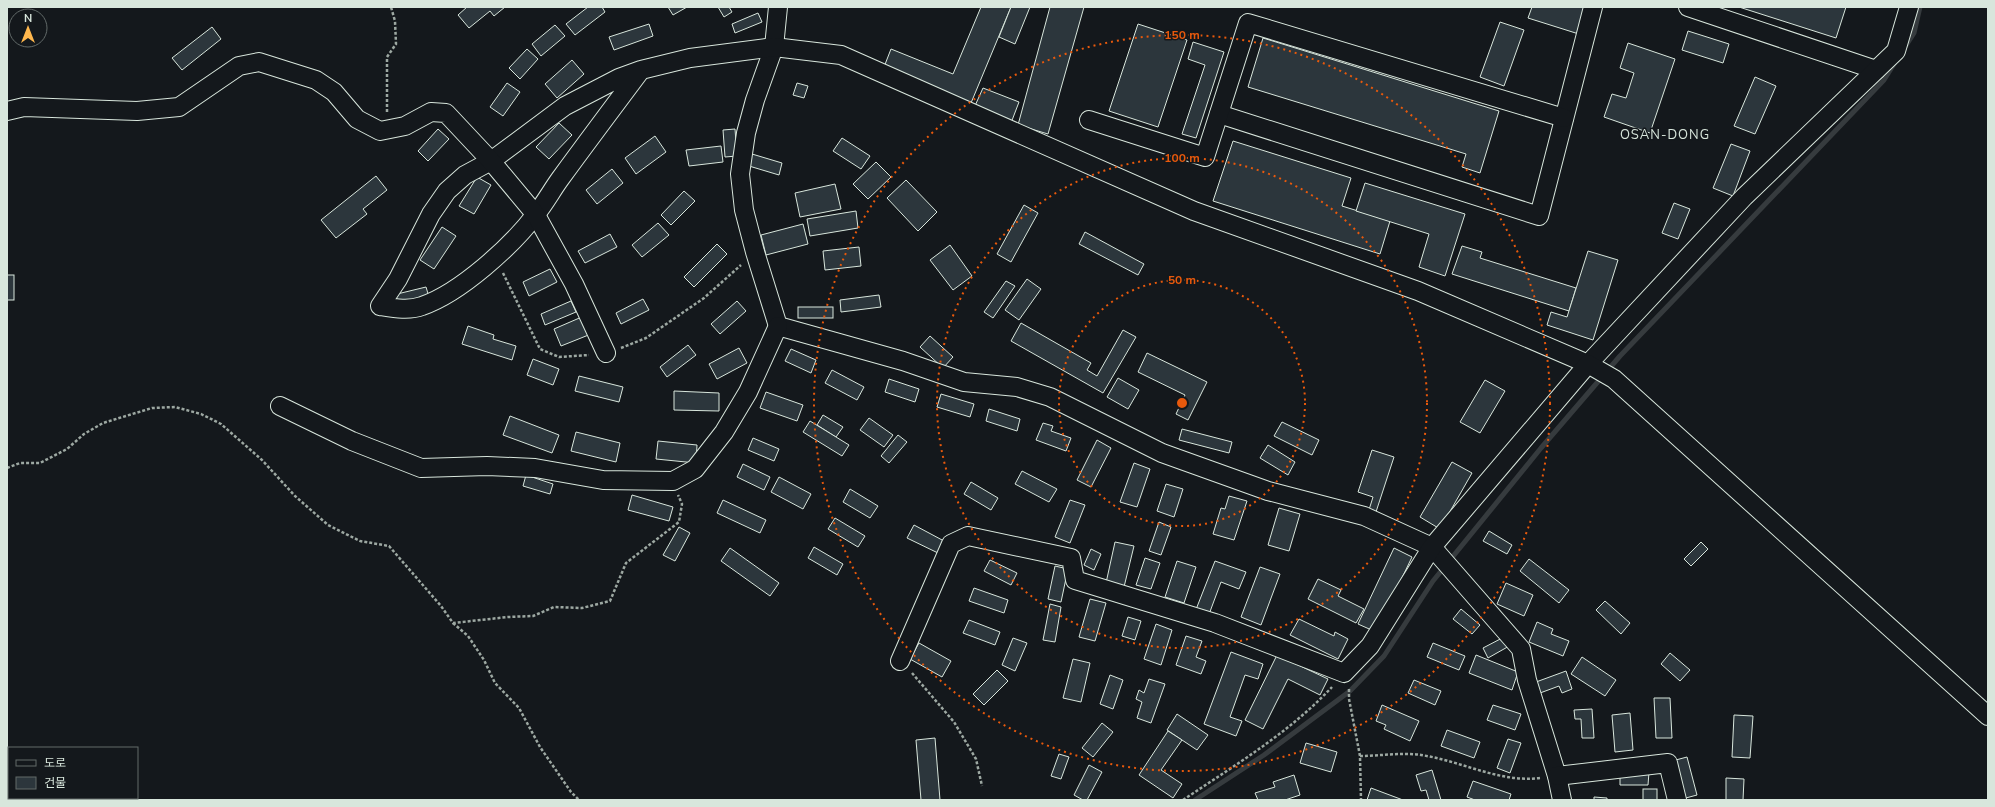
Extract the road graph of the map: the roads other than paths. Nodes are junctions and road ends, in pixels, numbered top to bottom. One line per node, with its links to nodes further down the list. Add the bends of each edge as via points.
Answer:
1 (778, 7): 5 (street)
2 (1593, 7): 10 (street)
3 (1688, 7): 7 (street)
4 (1909, 7): 7 (street, via 1896,50)
5 (774, 47): 6 (street, via 690,58); 14 (street, via 746,133 740,174 744,210); 16 (street, via 842,55 1194,211 1418,291)
6 (641, 70): 12 (street, via 619,78 564,106); 13 (street)
7 (1876, 70): 16 (street, via 1744,198)
8 (7, 111): 12 (street, via 24,107 137,111 179,107 240,66 259,62 316,80 334,92 357,119 380,131 405,126 431,112 446,113)
9 (1219, 114): 10 (street, via 1248,23); 10 (street, via 1539,216); 11 (street, via 1205,157)
10 (1564, 118)
11 (1089, 120)
12 (491, 161): 13 (street); 13 (street, via 465,175 448,191 431,214 398,279 380,306 421,307 446,295 495,257)
13 (536, 215): 15 (street, via 574,284)
14 (778, 326): 17 (street, via 748,392 724,432 695,469 673,481 603,480 535,468 421,468 352,441); 18 (street, via 904,360 964,382 1017,387 1050,397 1162,453 1268,492 1364,516)
15 (606, 353)
16 (1593, 367): 18 (street); 20 (street, via 1614,379)
17 (280, 406)
18 (1432, 547): 19 (street, via 1370,646 1344,673 1216,623 1075,580 1071,558 968,536 951,544); 21 (street, via 1521,649 1527,680)
19 (900, 661)
20 (1988, 716)
21 (1556, 776): 22 (street); 23 (street, via 1668,763)
22 (1562, 800)
23 (1677, 800)

